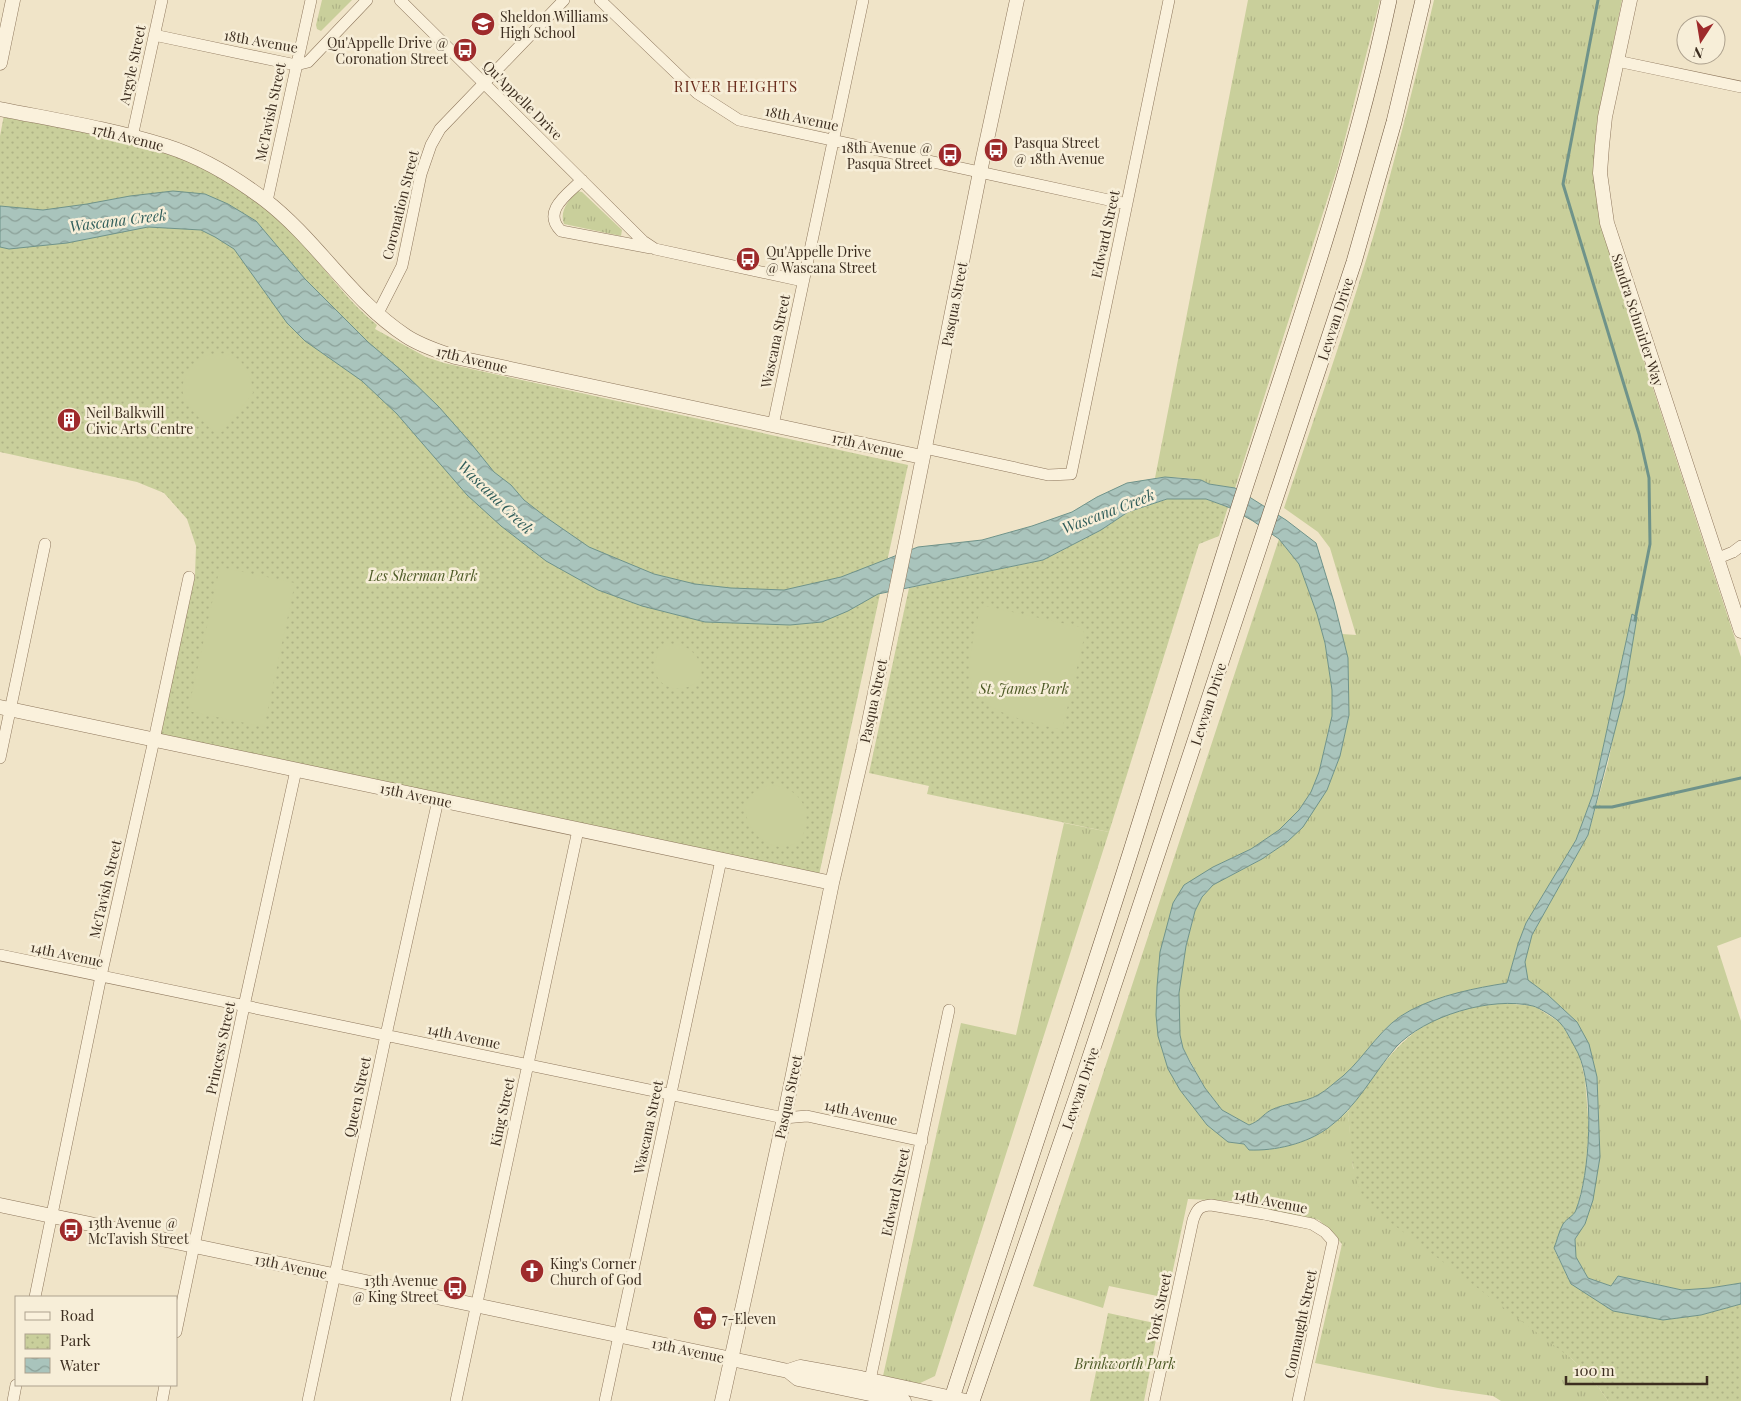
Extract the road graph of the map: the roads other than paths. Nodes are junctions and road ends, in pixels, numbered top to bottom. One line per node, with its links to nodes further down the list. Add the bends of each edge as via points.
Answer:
1 (13, 0): 16 (street)
2 (162, 0): 14 (street, Argyle Street)
3 (311, 0): 17 (street, McTavish Street)
4 (367, 0): 17 (street, 18th Avenue, via 308,62)
5 (400, 0): 18 (street, Qu'Appelle Drive)
6 (564, 0): 18 (street, Coronation Street)
7 (600, 0): 22 (street, 18th Avenue, via 697,94 739,120)
8 (1017, 0): 23 (street, Pasqua Street)
9 (1169, 0): 26 (street, Edward Street)
10 (1390, 0): 69 (main road, Lewvan Drive, via 1344,181)
11 (1423, 0): 78 (main road, Lewvan Drive, via 1394,122 1354,262 1083,1078)
12 (1630, 0): 15 (street, Sandra Schmirler Way)
13 (859, 1): 22 (street, Wascana Street)
14 (154, 35): 17 (street, 18th Avenue); 21 (street, Argyle Street)
15 (1617, 61): 19 (street); 35 (street, Sandra Schmirler Way, via 1606,117 1600,174 1607,223)
16 (0, 63)
17 (296, 65): 25 (street, McTavish Street)
18 (484, 83): 24 (street, Qu'Appelle Drive); 29 (street, Coronation Street, via 440,129 431,145 421,174 402,266)
19 (1741, 87)
20 (0, 109): 21 (street, 17th Avenue)
21 (132, 137): 25 (street, 17th Avenue, via 168,146 199,160 234,178)
22 (833, 140): 23 (street, 18th Avenue); 28 (street, Wascana Street)
23 (980, 172): 26 (street, 18th Avenue); 31 (street, Pasqua Street)
24 (582, 180): 27 (street, Qu'Appelle Drive); 27 (street, Qu'Appelle Drive, via 556,206 553,215 561,231)
25 (266, 201): 29 (street, 17th Avenue, via 301,232)
26 (1127, 204): 32 (street, Edward Street)
27 (655, 249): 28 (street, Qu'Appelle Drive)
28 (804, 282): 30 (street, Wascana Street)
29 (377, 315): 30 (street, 17th Avenue, via 408,337 455,357)
30 (773, 425): 31 (street, 17th Avenue)
31 (923, 453): 32 (street, 17th Avenue, via 1048,475); 45 (street, Pasqua Street, via 888,632)
32 (1071, 474)
33 (45, 544): 38 (street)
34 (1741, 546): 35 (street)
35 (1716, 559): 37 (street, Sandra Schmirler Way)
36 (189, 577): 39 (street, McTavish Street)
37 (1741, 631)
38 (5, 709): 39 (street, 15th Avenue); 40 (street)
39 (154, 740): 41 (street, 15th Avenue); 47 (street, McTavish Street)
40 (0, 758)
41 (296, 770): 42 (street, 15th Avenue); 48 (street, Princess Street)
42 (438, 800): 43 (street, 15th Avenue); 50 (street, Queen Street)
43 (578, 830): 44 (street, 15th Avenue); 51 (street, King Street)
44 (721, 860): 45 (street, 15th Avenue); 52 (street, Wascana Street)
45 (832, 883): 53 (street, Pasqua Street)
46 (0, 955): 47 (street, 14th Avenue)
47 (101, 976): 48 (street, 14th Avenue); 56 (street, McTavish Street)
48 (244, 1006): 50 (street, 14th Avenue); 58 (street, Princess Street)
49 (949, 1010): 54 (street, Edward Street)
50 (386, 1035): 51 (street, 14th Avenue); 60 (street, Queen Street)
51 (528, 1065): 52 (street, 14th Avenue); 62 (street, King Street)
52 (670, 1094): 53 (street, 14th Avenue); 64 (street, Wascana Street)
53 (784, 1118): 54 (street, 14th Avenue, via 807,1116); 65 (street, Pasqua Street)
54 (922, 1141): 68 (street, Edward Street)
55 (0, 1205): 56 (street, 13th Avenue)
56 (52, 1216): 58 (street, 13th Avenue); 61 (street, McTavish Street)
57 (1193, 1220): 59 (street, 14th Avenue, via 1197,1210 1203,1205 1211,1205 1312,1224 1333,1241); 79 (street, York Street)
58 (194, 1246): 60 (street, 13th Avenue); 63 (street, Princess Street)
59 (1331, 1254): 80 (street, Connaught Street)
60 (334, 1275): 62 (street, 13th Avenue); 72 (street, Queen Street)
61 (35, 1296)
62 (477, 1305): 64 (street, 13th Avenue); 73 (street, King Street)
63 (178, 1322)
64 (619, 1335): 65 (street, 13th Avenue); 74 (street, Wascana Street)
65 (731, 1359): 68 (street, 13th Avenue, via 788,1371 800,1367); 75 (street, Pasqua Street)
66 (16, 1386): 70 (street)
67 (165, 1386): 71 (street)
68 (870, 1393): 69 (street, 13th Avenue); 76 (main road); 77 (street, 13th Avenue)
69 (956, 1400)
70 (13, 1401)
71 (162, 1401)
72 (308, 1401)
73 (456, 1401)
74 (605, 1401)
75 (722, 1401)
76 (891, 1401)
77 (904, 1401)
78 (972, 1401)
79 (1154, 1401)
80 (1298, 1401)

